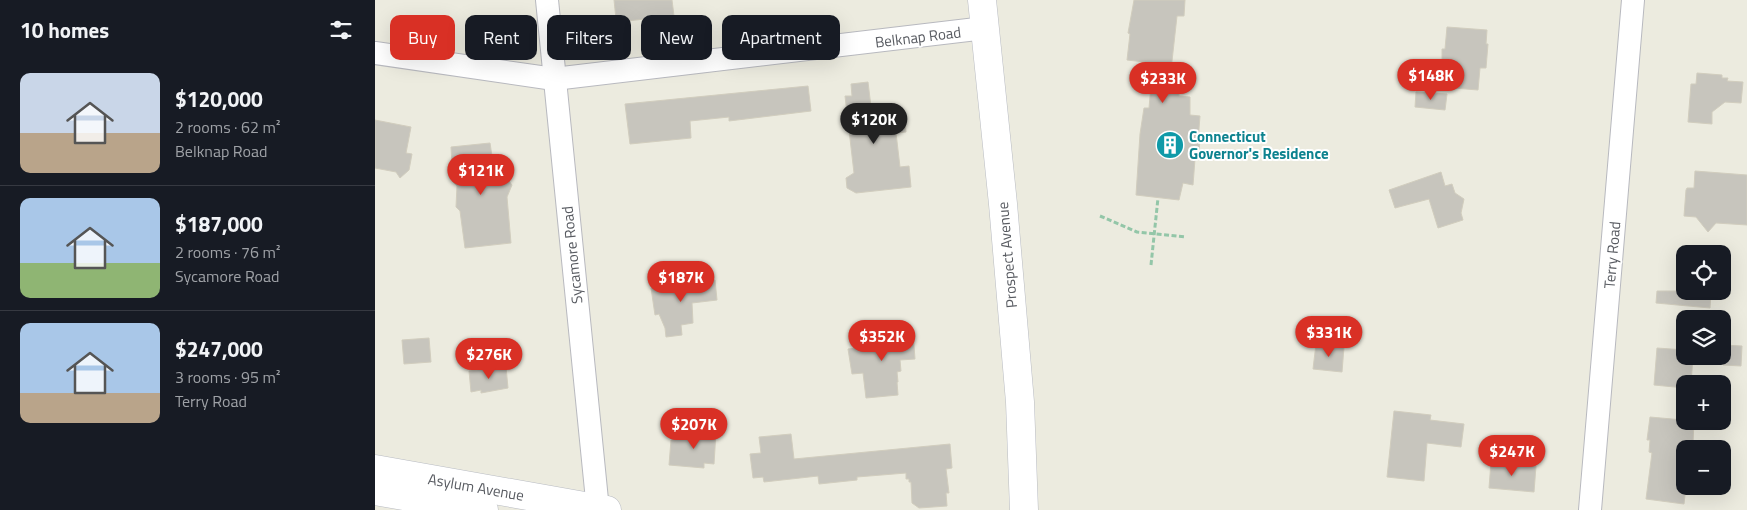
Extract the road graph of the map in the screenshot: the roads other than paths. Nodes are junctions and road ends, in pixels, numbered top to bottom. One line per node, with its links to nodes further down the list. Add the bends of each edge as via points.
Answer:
1 (547, 0): 6 (street, Sycamore Road)
2 (982, 0): 4 (main road, Prospect Avenue)
3 (1633, 0): 12 (street, Terry Road)
4 (985, 28): 6 (street, Belknap Road); 11 (main road, Prospect Avenue, via 1020,402)
5 (375, 53): 6 (street, Belknap Road)
6 (554, 79): 9 (street, Sycamore Road)
7 (375, 469): 9 (main road, Asylum Avenue)
8 (375, 491): 10 (main road, Asylum Avenue)
9 (601, 509)
10 (484, 510)
11 (1024, 510)
12 (1590, 510)

